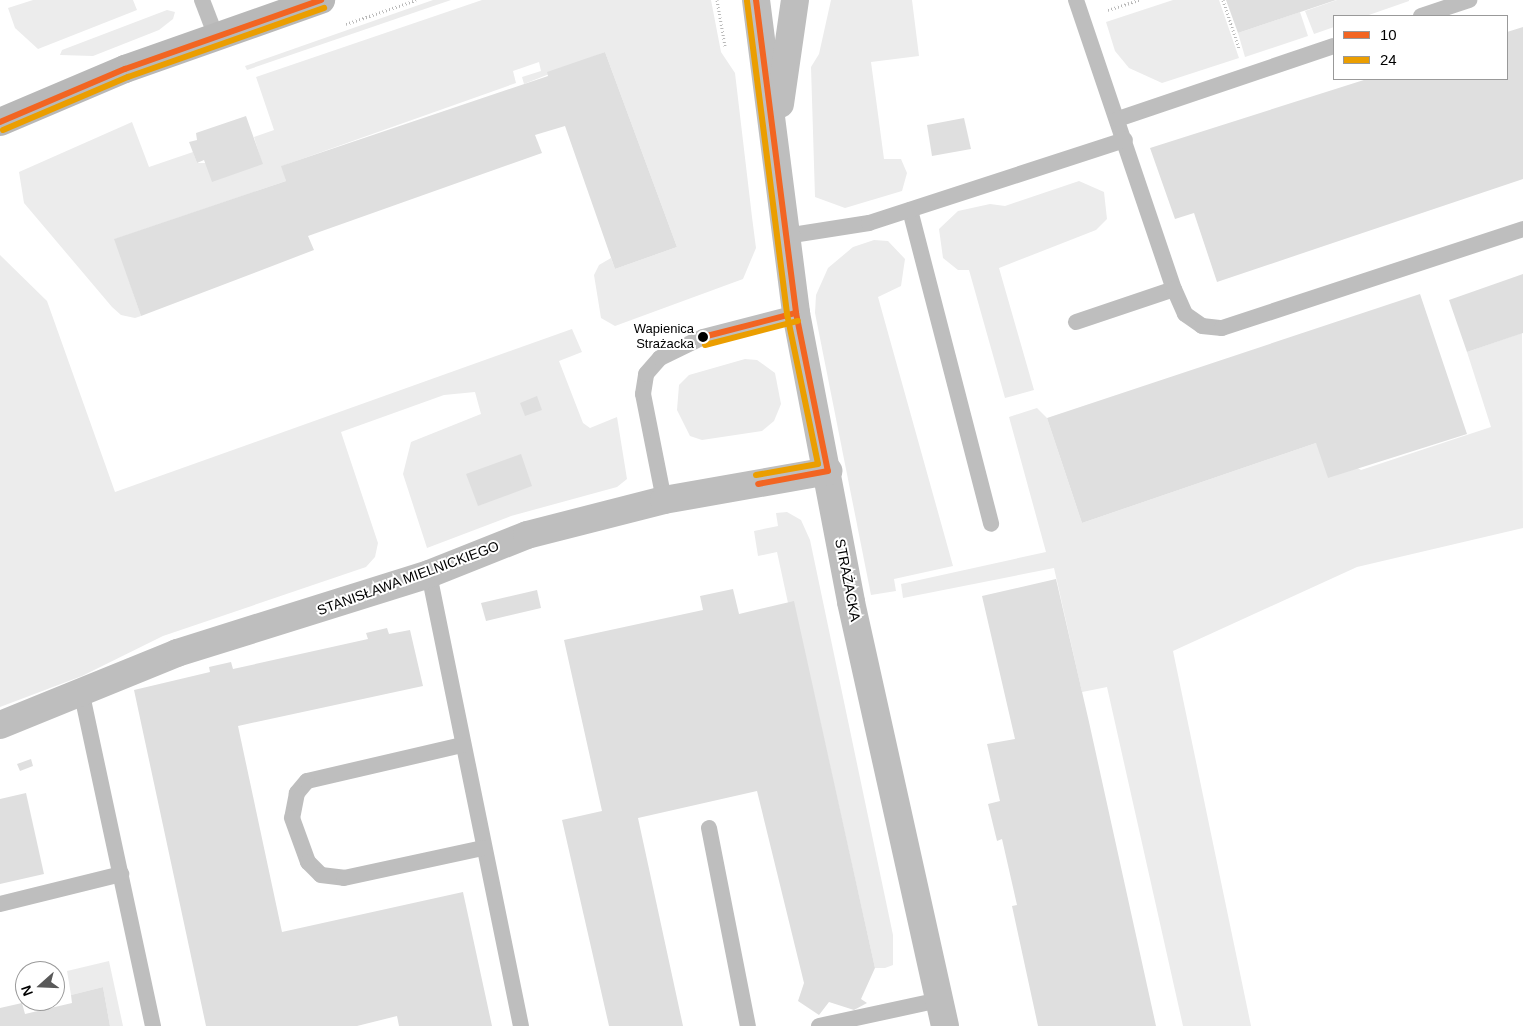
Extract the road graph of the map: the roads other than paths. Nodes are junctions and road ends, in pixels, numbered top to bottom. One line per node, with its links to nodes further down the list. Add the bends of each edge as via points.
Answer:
1 (202, 0): 8 (lane)
2 (321, 0): 8 (main road)
3 (756, 0): 12 (street, STRAŻACKA)
4 (795, 0): 12 (street, STRAŻACKA)
5 (1076, 0): 10 (lane)
6 (1469, 0): 7 (lane)
7 (1424, 15)
8 (216, 37): 11 (main road)
9 (1333, 46): 10 (lane)
10 (1118, 119): 13 (lane)
11 (0, 122)
12 (776, 130): 16 (street, STRAŻACKA)
13 (1125, 140): 14 (lane); 17 (lane)
14 (910, 210): 16 (lane, via 869,223); 22 (lane)
15 (1523, 229): 17 (lane, via 1222,328 1202,326 1185,314)
16 (786, 236): 18 (street, STRAŻACKA)
17 (1174, 289): 19 (lane)
18 (796, 313): 20 (street, STRAŻACKA); 21 (lane, via 703,337 660,358 646,374 643,394)
19 (1076, 322)
20 (828, 471): 21 (street, STANISŁAWA MIELNICKIEGO); 31 (street, STRAŻACKA, via 851,602)
21 (664, 500): 23 (street, STANISŁAWA MIELNICKIEGO, via 526,535)
22 (991, 524)
23 (429, 574): 24 (street, STANISŁAWA MIELNICKIEGO, via 177,653); 26 (lane)
24 (82, 695): 25 (street, STANISŁAWA MIELNICKIEGO); 29 (lane)
25 (0, 726)
26 (462, 745): 28 (lane); 28 (lane, via 308,781 297,793 292,818 308,862 321,874 344,878)
27 (709, 828): 34 (lane)
28 (483, 848): 33 (lane)
29 (120, 874): 30 (lane); 32 (lane)
30 (0, 904)
31 (942, 1013): 35 (lane)
32 (153, 1026)
33 (521, 1026)
34 (748, 1026)
35 (819, 1026)

